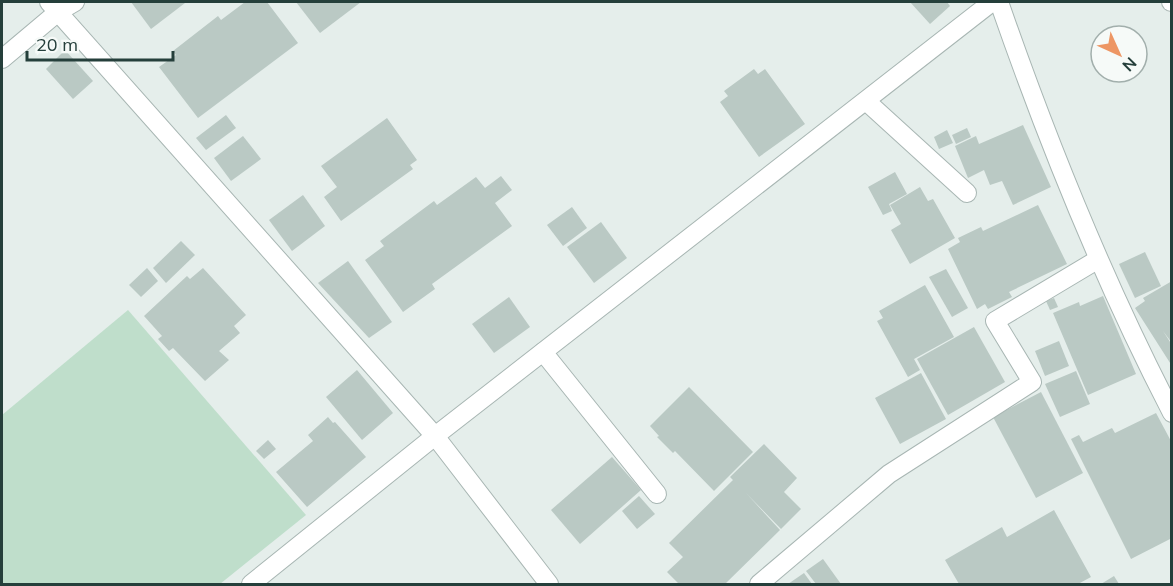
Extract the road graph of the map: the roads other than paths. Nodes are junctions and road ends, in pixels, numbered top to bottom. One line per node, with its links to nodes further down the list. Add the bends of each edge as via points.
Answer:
1 (75, 2): 4 (street)
2 (992, 2): 6 (street)
3 (999, 2): 8 (street)
4 (54, 7): 5 (street); 11 (street)
5 (2, 59)
6 (866, 101): 7 (street); 9 (street)
7 (967, 194)
8 (1097, 260): 10 (street); 15 (street, via 995,321 1032,382 888,474)
9 (543, 352): 11 (street); 12 (street)
10 (1172, 413)
11 (435, 435): 13 (street); 14 (street)
12 (657, 494)
13 (251, 585)
14 (549, 585)
15 (759, 585)

